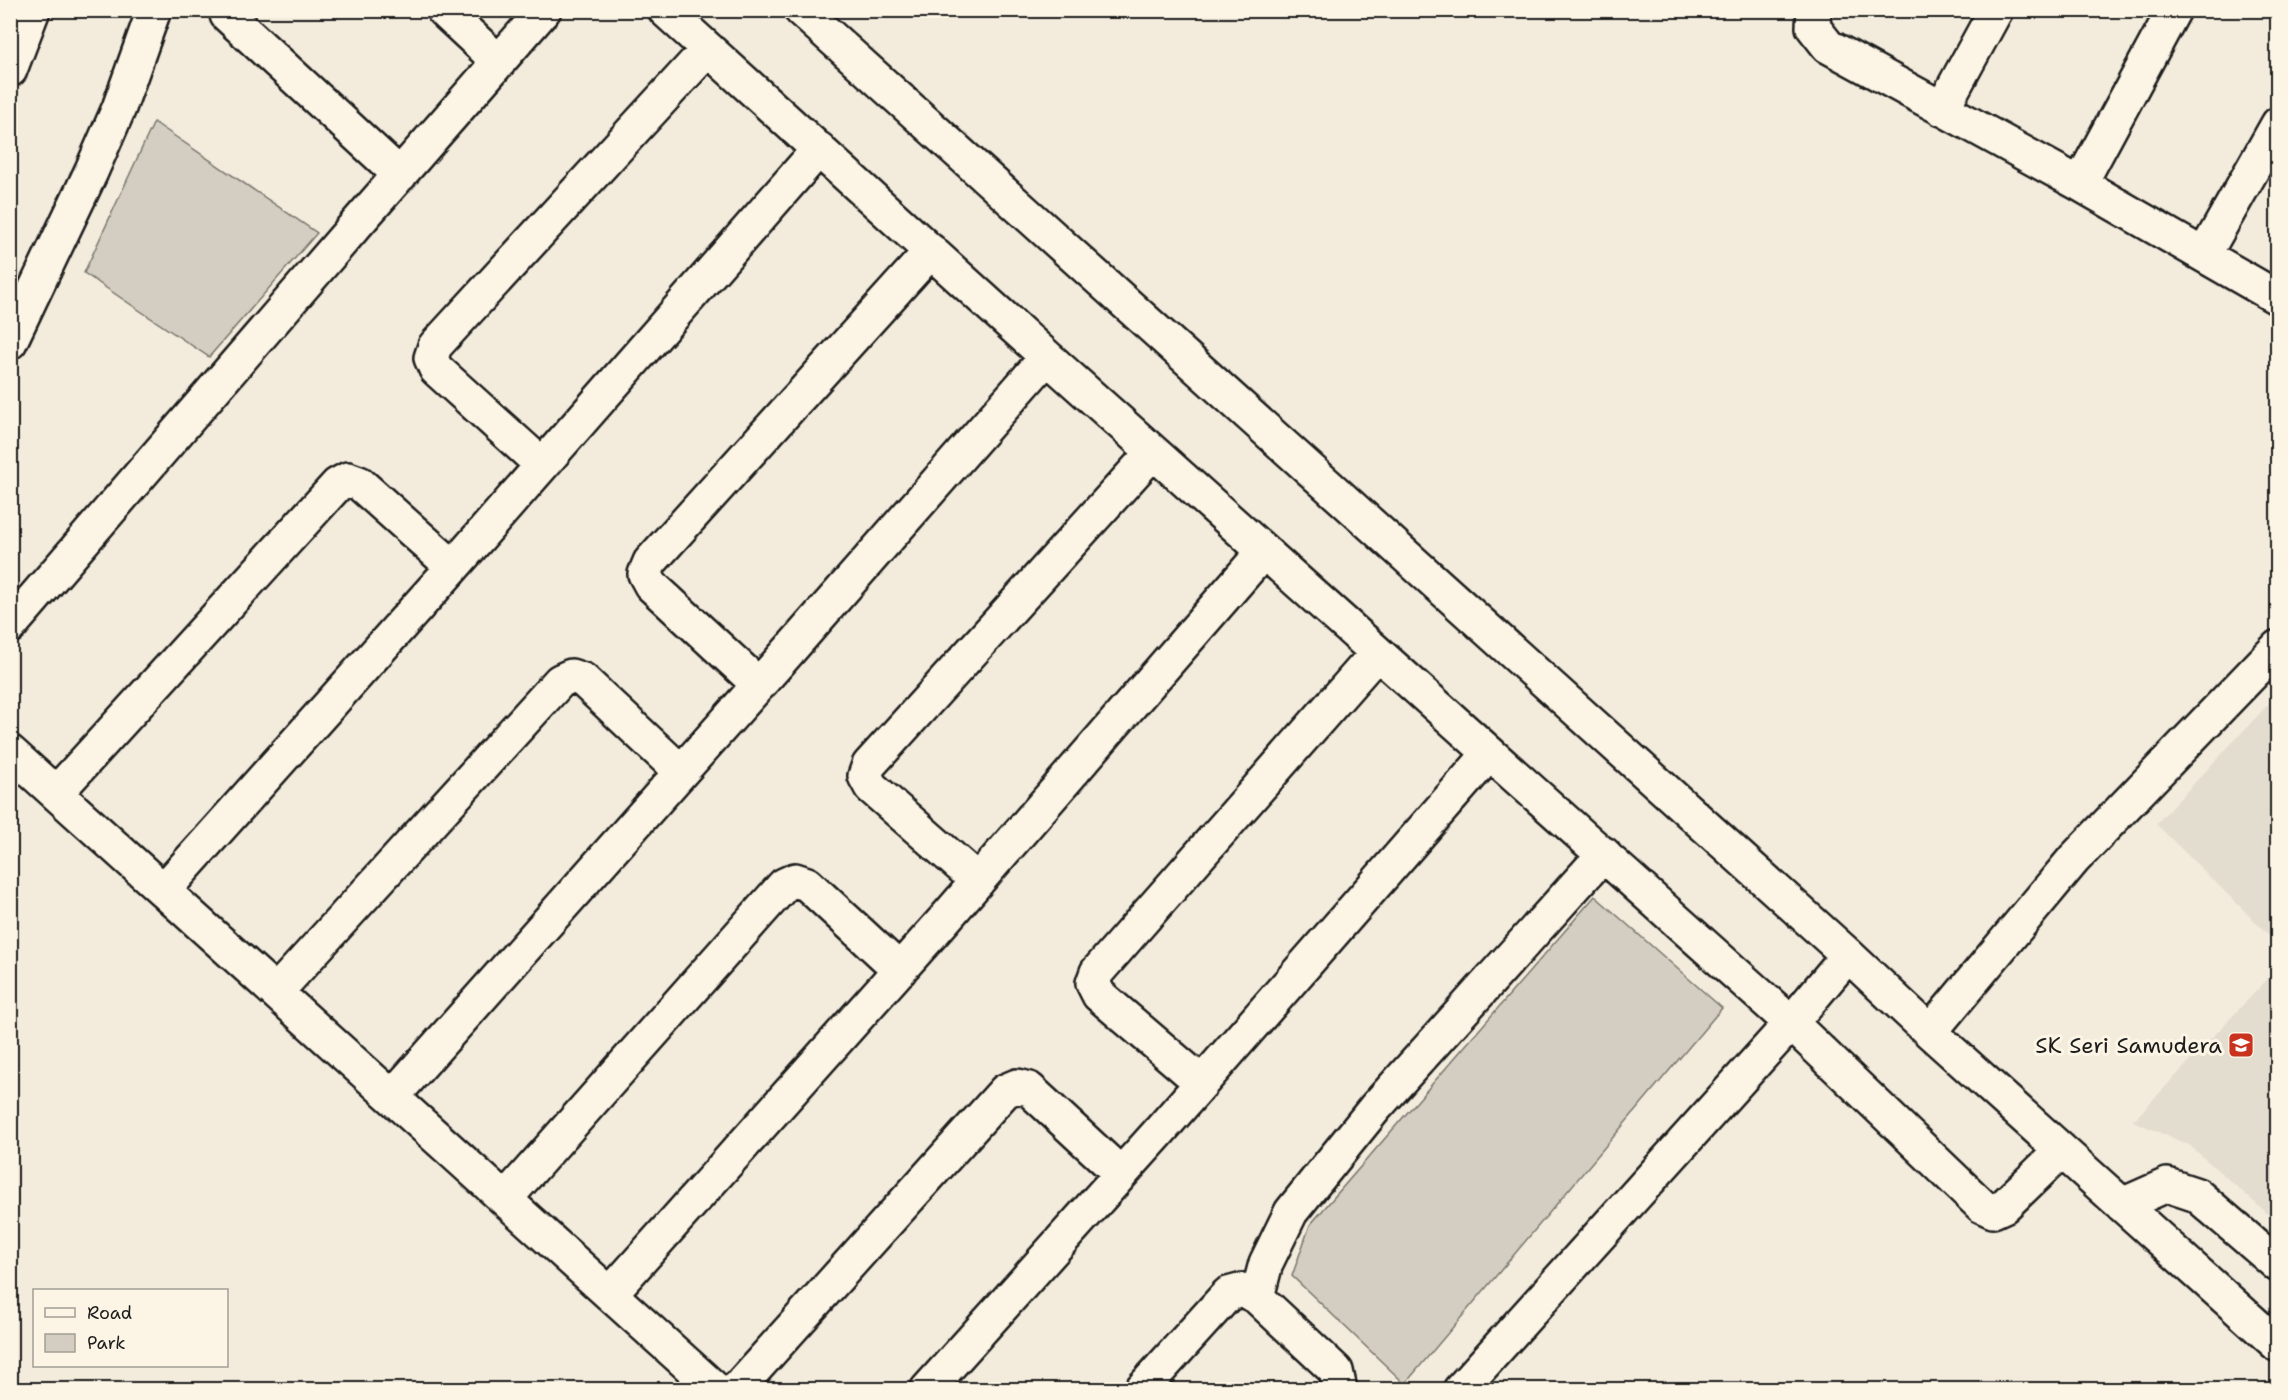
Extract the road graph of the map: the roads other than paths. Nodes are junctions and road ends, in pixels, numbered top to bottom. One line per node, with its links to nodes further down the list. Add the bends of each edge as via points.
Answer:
1 (33, 10): 13 (street)
2 (154, 10): 22 (street, via 110,130)
3 (443, 10): 12 (street)
4 (544, 10): 12 (street)
5 (665, 10): 11 (street)
6 (801, 10): 39 (street)
7 (1815, 10): 14 (street, via 1813,27 1828,46)
8 (1996, 10): 14 (street)
9 (2174, 10): 18 (street)
10 (227, 15): 17 (street)
11 (708, 49): 16 (street); 25 (street, via 435,346 431,358 436,369)
12 (499, 62): 17 (street)
13 (10, 70)
14 (1942, 109): 18 (street)
15 (2277, 123): 20 (street)
16 (819, 149): 19 (street); 25 (street)
17 (400, 175): 28 (street)
18 (2080, 184): 20 (street)
19 (931, 251): 23 (street); 31 (street, via 650,562 645,574 651,585)
20 (2204, 255): 21 (street)
21 (2277, 298)
22 (10, 342)
23 (1047, 357): 24 (street); 31 (street)
24 (1153, 452): 26 (street); 37 (street, via 869,765 865,776 871,788)
25 (541, 464): 27 (street)
26 (1264, 551): 30 (street); 37 (street)
27 (453, 567): 35 (street, via 359,483 348,479 337,485); 38 (street)
28 (10, 626)
29 (2277, 647): 43 (street, via 2074,859)
30 (1377, 653): 33 (street); 44 (street, via 1097,972 1093,984 1099,995)
31 (759, 685): 34 (street)
32 (10, 752): 35 (street)
33 (1489, 754): 36 (street); 44 (street)
34 (681, 772): 41 (street, via 583,680 571,676 560,681); 45 (street)
35 (56, 793): 38 (street)
36 (1604, 854): 42 (street); 52 (street, via 1375,1108 1291,1212 1266,1263)
37 (978, 882): 40 (street)
38 (164, 890): 41 (street)
39 (1848, 955): 42 (street); 43 (street)
40 (900, 970): 48 (street, via 807,884 795,880 784,885); 51 (street)
41 (276, 992): 45 (street)
42 (1791, 1023): 46 (street, via 1982,1206 1993,1211 2004,1206); 59 (street)
43 (1930, 1032): 46 (street)
44 (1202, 1083): 47 (street)
45 (392, 1097): 48 (street)
46 (2061, 1151): 49 (street)
47 (1121, 1174): 55 (street, via 1029,1089 1017,1086 1005,1091); 56 (street)
48 (505, 1199): 51 (street)
49 (2122, 1205): 50 (street, via 2167,1185 2197,1195); 53 (street)
50 (2277, 1265)
51 (610, 1294): 54 (street)
52 (1257, 1297): 57 (street, via 1243,1290 1228,1294); 58 (street, via 1336,1371)
53 (2277, 1345)
54 (716, 1389)
55 (736, 1389)
56 (927, 1389)
57 (1141, 1389)
58 (1340, 1389)
59 (1460, 1389)

